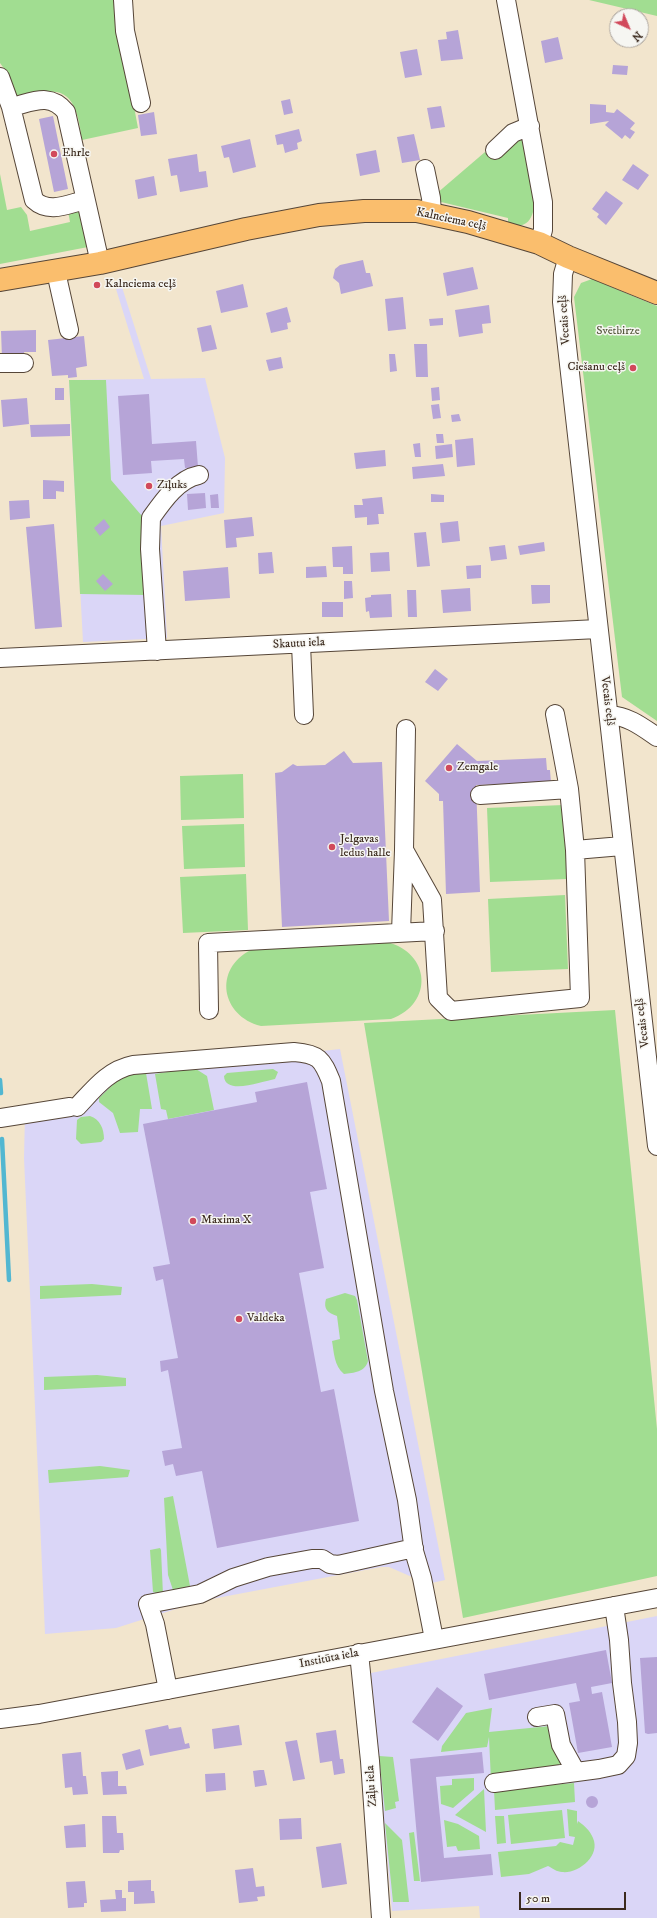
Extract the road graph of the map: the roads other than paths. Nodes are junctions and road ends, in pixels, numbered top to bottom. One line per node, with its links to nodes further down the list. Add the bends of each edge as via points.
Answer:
1 (123, 0): 4 (street, via 125,31)
2 (506, 0): 6 (street)
3 (0, 77): 5 (street)
4 (141, 103)
5 (11, 107): 9 (street, via 34,200 46,208 52,208); 9 (street, via 46,99 54,100 66,112)
6 (530, 126): 7 (street, via 513,133); 11 (street, via 543,202 543,230)
7 (495, 150)
8 (425, 169): 10 (street)
9 (85, 200): 13 (street)
10 (432, 214): 11 (main road, Kalnciema ceļš); 13 (main road, Kalnciema ceļš, via 417,211 364,211 319,215)
11 (539, 243): 12 (main road, Kalnciema ceļš)
12 (568, 257): 16 (main road, Kalnciema ceļš); 21 (street, Vecais ceļš, via 563,274 562,302)
13 (100, 263): 14 (main road, Kalnciema ceļš)
14 (56, 272): 15 (main road, Kalnciema ceļš); 17 (street)
15 (0, 280)
16 (657, 293)
17 (69, 330)
18 (24, 363): 19 (street)
19 (0, 364)
20 (199, 475): 23 (street, via 183,482 151,518 150,549)
21 (598, 629): 22 (street, Skautu iela); 27 (street, Vecais ceļš)
22 (300, 644): 23 (street, Skautu iela); 26 (street)
23 (156, 651): 24 (street, Skautu iela)
24 (0, 658)
25 (556, 714): 30 (street)
26 (304, 715)
27 (609, 715): 29 (street, via 630,719); 32 (street, Vecais ceļš)
28 (406, 728): 33 (street)
29 (657, 736)
30 (569, 789): 31 (street); 34 (street)
31 (480, 795)
32 (622, 846): 34 (street); 39 (street, Vecais ceļš)
33 (404, 850): 35 (street, via 432,900); 36 (street)
34 (575, 850): 35 (street, via 580,998 451,1011 438,998)
35 (435, 931): 36 (street)
36 (401, 932): 37 (street, via 208,943)
37 (209, 1010)
38 (6, 1117): 40 (street, via 74,1107 107,1076 133,1065 294,1052 308,1053 324,1063 331,1081 384,1391)
39 (657, 1146)
40 (414, 1548): 43 (street); 45 (street, via 338,1565 322,1559 312,1559 268,1567 233,1578 200,1594 148,1604 155,1624)
41 (657, 1598): 42 (street, Institūta iela)
42 (614, 1606): 43 (street, Institūta iela); 48 (street, via 628,1736 626,1756 618,1765)
43 (434, 1639): 44 (street, Institūta iela)
44 (359, 1653): 45 (street, Institūta iela); 50 (street, Zāļu iela)
45 (168, 1690): 47 (street, Institūta iela)
46 (537, 1717): 48 (street, via 555,1714 562,1746)
47 (0, 1719)
48 (576, 1772): 49 (street)
49 (494, 1783)
50 (382, 1918)

